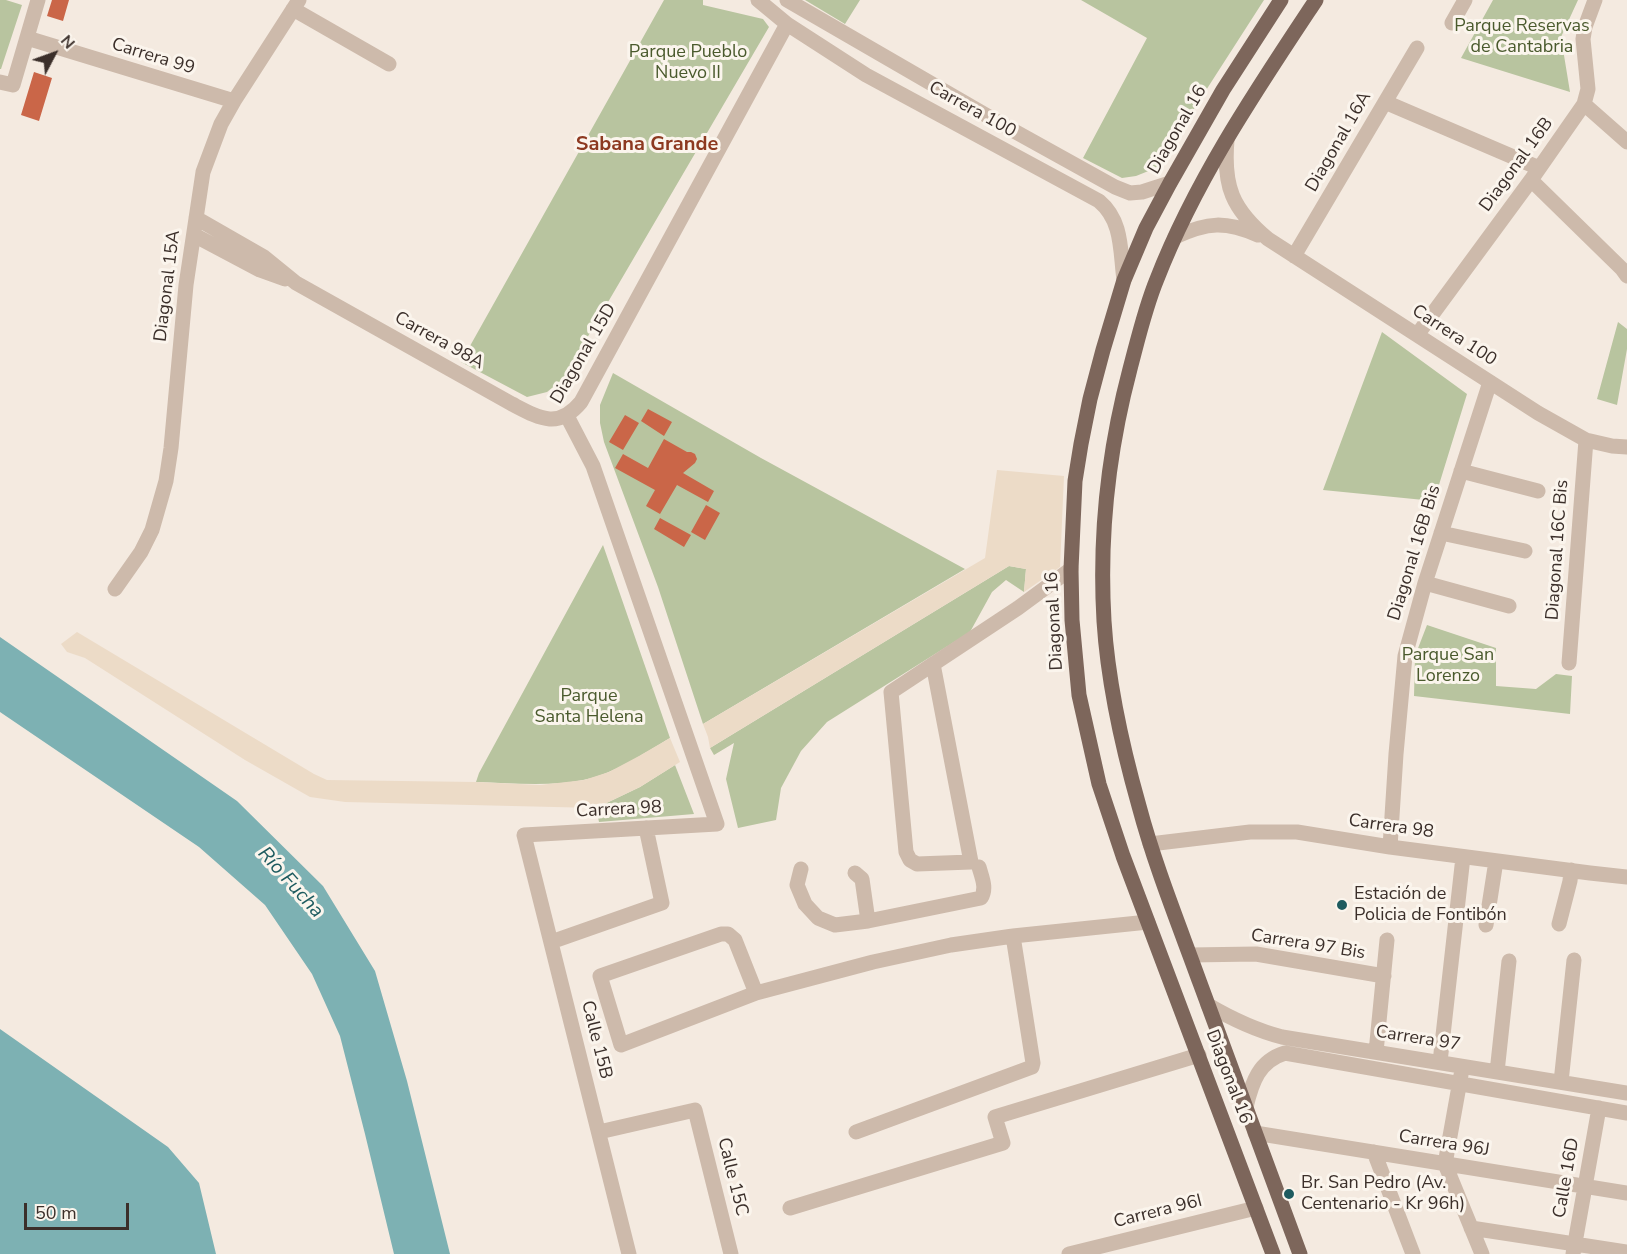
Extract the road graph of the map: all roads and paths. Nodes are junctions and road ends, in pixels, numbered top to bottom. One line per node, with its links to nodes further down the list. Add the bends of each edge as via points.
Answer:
1 (38, 0): 11 (street)
2 (758, 0): 10 (street, Carrera 100)
3 (788, 0): 18 (street, Carrera 100)
4 (1281, 0): 23 (main road, Diagonal 16)
5 (1317, 0): 20 (main road, Diagonal 16)
6 (1465, 0): 9 (street)
7 (1595, 0): 17 (street, Diagonal 16B, via 1584,33 1588,89)
8 (296, 5): 13 (street); 15 (street, Diagonal 15A)
9 (1452, 22)
10 (787, 24): 19 (street, Carrera 100, via 866,75); 34 (street, Diagonal 15D, via 581,402)
11 (27, 38): 14 (street); 15 (street, Carrera 99)
12 (1417, 48): 16 (street, Diagonal 16A)
13 (389, 64)
14 (6, 84)
15 (234, 101): 24 (street, Diagonal 15A, via 206,161)
16 (1384, 102): 22 (street); 28 (street, Diagonal 16A)
17 (1584, 104): 21 (street); 22 (street, Diagonal 16B)
18 (996, 121): 19 (street); 23 (street, Carrera 100, via 1130,194)
19 (986, 140): 30 (street, Carrera 100, via 1108,209 1118,229)
20 (1227, 140): 26 (main road, Diagonal 16); 27 (street, Carrera 100, via 1225,163 1234,200 1244,216)
21 (1627, 142)
22 (1535, 174): 29 (street); 32 (street, Diagonal 16B)
23 (1170, 183): 30 (main road, Diagonal 16)
24 (196, 218): 25 (street, Diagonal 15A); 31 (street, Carrera 98A, via 264,257)
25 (194, 235): 31 (street, Carrera 98A, via 260,270); 43 (street, Diagonal 15A, via 166,481 152,530)
26 (1175, 237): 27 (street, Carrera 100, via 1194,228 1226,225); 50 (main road, Diagonal 16, via 1148,306 1123,396 1104,519 1102,568 1109,668 1122,740)
27 (1268, 238): 28 (street, Carrera 100)
28 (1294, 256): 32 (street, Carrera 100)
29 (1627, 276)
30 (1124, 280): 41 (main road, Diagonal 16, via 1102,350 1081,444 1075,481)
31 (296, 283): 34 (street, Carrera 98A, via 526,412 554,419)
32 (1417, 335): 33 (street, Carrera 100)
33 (1490, 382): 35 (street, Carrera 100); 37 (street, Diagonal 16B Bis)
34 (567, 416): 47 (street, Diagonal 15D, via 593,466)
35 (1586, 440): 36 (street, Carrera 100); 45 (street, Diagonal 16C Bis)
36 (1627, 447)
37 (1461, 471): 38 (street); 39 (street, Diagonal 16B Bis)
38 (1538, 491)
39 (1441, 533): 40 (street); 42 (street, Diagonal 16B Bis)
40 (1525, 551)
41 (1071, 568): 46 (street); 60 (main road, Diagonal 16, via 1076,668 1085,726 1111,822)
42 (1425, 583): 44 (street); 51 (street, Diagonal 16B Bis, via 1405,656)
43 (115, 589)
44 (1509, 606)
45 (1569, 663)
46 (933, 664): 46 (street, via 891,692 906,852 917,864 971,862)
47 (717, 824): 48 (street, Carrera 98)
48 (646, 828): 49 (street, Carrera 98); 65 (street, via 662,903)
49 (524, 836): 65 (street, Calle 15B)
50 (1150, 844): 51 (street, Carrera 98, via 1250,832 1297,832); 66 (main road, Diagonal 16)
51 (1390, 847): 52 (street, Carrera 98)
52 (1463, 857): 53 (street, Carrera 98); 74 (street)
53 (1496, 861): 56 (street, Carrera 98); 62 (street)
54 (979, 867): 59 (street, via 985,887 981,898)
55 (801, 869): 59 (street, via 798,885 805,904 818,918 835,925)
56 (1571, 870): 58 (street, Carrera 98); 61 (street)
57 (855, 873): 59 (street, via 862,879)
58 (1627, 877)
59 (868, 921)
60 (1148, 922): 63 (street); 73 (main road, Diagonal 16)
61 (1559, 924)
62 (1486, 925)
63 (1013, 936): 70 (street, via 873,962); 84 (street, via 1032,1067)
64 (1387, 940): 69 (street)
65 (551, 942): 83 (street, Calle 15B)
66 (1190, 955): 69 (street, Carrera 97 Bis, via 1256,954); 71 (main road, Diagonal 16)
67 (1574, 960): 77 (street)
68 (1509, 961): 76 (street)
69 (1384, 976): 72 (street)
70 (756, 993): 70 (street, via 621,1045 600,976 728,934 735,940)
71 (1208, 1005): 72 (street, Carrera 97, via 1266,1033); 80 (main road, Diagonal 16)
72 (1376, 1052): 74 (street, Carrera 97)
73 (1199, 1055): 90 (street, via 995,1117 1003,1143); 91 (main road, Diagonal 16)
74 (1440, 1062): 75 (street, Carrera 97)
75 (1463, 1066): 76 (street, Carrera 97); 78 (street)
76 (1497, 1072): 77 (street, Carrera 97)
77 (1561, 1082): 79 (street, Carrera 97)
78 (1460, 1083): 80 (street, Carrera 97, via 1285,1053 1261,1068); 81 (street, Carrera 97); 87 (street)
79 (1626, 1087)
80 (1246, 1107): 85 (main road, Diagonal 16)
81 (1599, 1108): 82 (street, Carrera 97); 88 (street, Calle 16D)
82 (1627, 1113)
83 (598, 1132): 95 (street, Calle 15B); 96 (street, Calle 15C, via 695,1110)
84 (856, 1132)
85 (1255, 1132): 86 (street, Carrera 96J); 99 (main road, Diagonal 16)
86 (1374, 1152): 87 (street, Carrera 96J); 100 (street)
87 (1445, 1164): 88 (street, Carrera 96J); 92 (street)
88 (1585, 1187): 89 (street, Carrera 96J); 93 (street, Calle 16D)
89 (1627, 1193)
90 (790, 1208)
91 (1256, 1208): 97 (street, Carrera 96I); 98 (main road, Diagonal 16)
92 (1471, 1228): 93 (street); 101 (street)
93 (1574, 1249): 94 (street)
94 (1627, 1252)
95 (629, 1254)
96 (732, 1254)
97 (1069, 1254)
98 (1273, 1254)
99 (1300, 1254)
100 (1413, 1254)
101 (1482, 1254)

